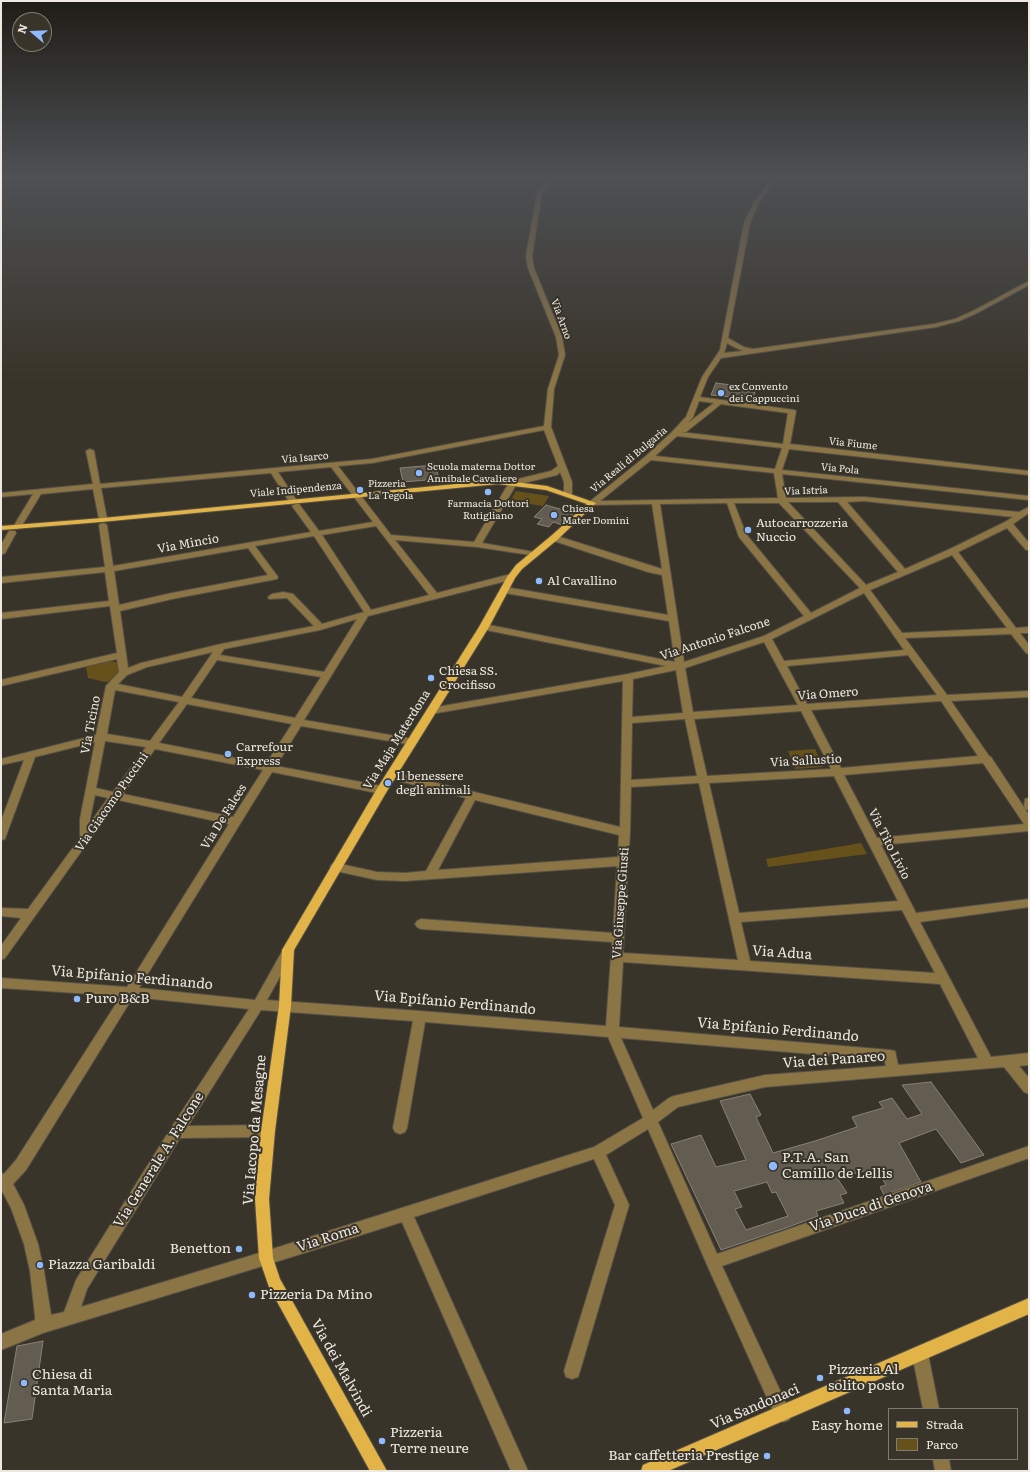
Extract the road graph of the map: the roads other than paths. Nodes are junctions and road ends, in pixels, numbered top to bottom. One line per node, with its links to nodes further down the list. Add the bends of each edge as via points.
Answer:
1 (531, 247): 10 (street, Via Arno, via 531,268 559,337 562,355 551,390)
2 (743, 247): 4 (street)
3 (1029, 282): 6 (street, via 975,312 934,326)
4 (725, 339): 5 (street); 7 (street)
5 (743, 349): 6 (street); 7 (street)
6 (756, 350): 7 (street)
7 (721, 353): 8 (street, Via Reali di Bulgaria, via 709,370)
8 (696, 399): 9 (street); 11 (street, Via Reali di Bulgaria, via 689,417)
9 (720, 402): 11 (street, Via Reali di Bulgaria); 12 (street, via 792,411)
10 (547, 427): 15 (street, Via Isarco, via 393,458); 16 (street, Via Arno)
11 (677, 433): 12 (street, Via Fiume); 14 (street, Via Reali di Bulgaria)
12 (786, 446): 18 (street); 19 (street, Via Fiume)
13 (90, 451): 21 (street)
14 (649, 458): 18 (street, Via Pola); 31 (street, Via Reali di Bulgaria)
15 (333, 465): 17 (street, Via Isarco); 25 (street)
16 (562, 467): 20 (street, via 554,473); 23 (street, Via Arno, via 568,482)
17 (274, 471): 21 (street, Via Isarco); 30 (street)
18 (778, 472): 26 (street, Via Pola); 29 (street)
19 (1029, 473)
20 (513, 483): 23 (main road); 25 (main road, Viale Indipendenza, via 500,487); 46 (street)
21 (97, 486): 22 (street, Via Isarco); 35 (street)
22 (38, 492): 24 (street, Via Isarco); 39 (street)
23 (568, 494): 31 (main road)
24 (1, 496)
25 (358, 497): 30 (main road, Viale Indipendenza); 36 (street)
26 (1029, 498)
27 (841, 500): 29 (street, Via Istria); 34 (street, Via Istria); 53 (street)
28 (730, 502): 29 (street, Via Istria); 32 (street, Via Istria); 63 (street, via 742,535)
29 (783, 502): 56 (street)
30 (295, 503): 35 (main road, Viale Indipendenza); 41 (street)
31 (592, 503): 32 (street, Via Istria); 43 (main road, Via Maja Materdona)
32 (656, 503): 52 (street)
33 (1029, 509): 34 (street, Via Antonio Falcone)
34 (1020, 515): 37 (street, Via Antonio Falcone)
35 (103, 522): 39 (main road, Viale Indipendenza); 51 (street)
36 (378, 523): 41 (street, Via Mincio); 42 (street)
37 (1008, 524): 44 (street); 48 (street, Via Antonio Falcone)
38 (1, 528): 39 (main road, Viale Indipendenza)
39 (14, 530): 40 (main road, Viale Indipendenza); 49 (street)
40 (1, 534)
41 (317, 534): 45 (street, Via Mincio); 61 (street)
42 (389, 537): 46 (street); 59 (street)
43 (554, 538): 50 (main road, Via Maja Materdona); 52 (street)
44 (1025, 539): 47 (street)
45 (250, 545): 51 (street, Via Mincio); 60 (street, via 274,578)
46 (476, 545): 50 (street)
47 (1029, 548)
48 (953, 552): 53 (street, Via Antonio Falcone); 68 (street)
49 (1, 553)
50 (534, 554): 54 (main road, Via Maja Materdona)
51 (109, 569): 55 (street, Via Mincio); 60 (street)
52 (667, 573): 64 (street)
53 (904, 573): 56 (street, Via Antonio Falcone)
54 (512, 577): 57 (main road, Via Maja Materdona); 59 (street)
55 (1, 580)
56 (865, 589): 63 (street, Via Antonio Falcone); 69 (street)
57 (505, 590): 64 (street); 66 (main road, Via Maja Materdona)
58 (272, 597): 65 (street, via 290,596)
59 (435, 597): 61 (street)
60 (114, 606): 62 (street); 74 (street)
61 (367, 614): 65 (street); 79 (street, Via De Falces)
62 (1, 616)
63 (810, 617): 70 (street, Via Antonio Falcone)
64 (673, 620): 77 (street)
65 (320, 627): 71 (street)
66 (484, 627): 77 (street); 87 (main road, Via Maja Materdona)
67 (1029, 630): 68 (street)
68 (1015, 631): 69 (street); 72 (street)
69 (899, 636): 73 (street)
70 (767, 638): 76 (street, Via Tito Livio); 77 (street, Via Antonio Falcone)
71 (221, 647): 75 (street, Via Giacomo Puccini); 78 (street, via 144,664)
72 (1029, 651)
73 (910, 652): 76 (street); 84 (street)
74 (121, 654): 78 (street); 81 (street)
75 (214, 657): 79 (street); 85 (street, Via Giacomo Puccini)
76 (782, 664): 86 (street, Via Tito Livio)
77 (680, 666): 80 (street, Via Antonio Falcone); 88 (street)
78 (124, 673): 82 (street, Via Ticino)
79 (327, 676): 90 (street, Via De Falces)
80 (628, 677): 87 (street, Via Antonio Falcone); 89 (street, Via Giuseppe Giusti)
81 (1, 683)
82 (111, 686): 85 (street); 91 (street, Via Ticino)
83 (1029, 694): 84 (street, Via Omero)
84 (944, 698): 86 (street, Via Omero); 95 (street)
85 (185, 700): 90 (street); 93 (street, Via Giacomo Puccini)
86 (805, 709): 88 (street, Via Omero); 98 (street, Via Tito Livio)
87 (431, 711): 92 (main road, Via Maja Materdona)
88 (689, 717): 89 (street, Via Omero); 100 (street)
89 (628, 720): 101 (street, Via Giuseppe Giusti)
90 (298, 722): 92 (street); 97 (street, Via De Falces)
91 (102, 737): 93 (street); 94 (street); 103 (street, Via Ticino)
92 (413, 742): 99 (main road, Via Maja Materdona)
93 (152, 745): 97 (street); 105 (street, Via Giacomo Puccini)
94 (32, 755): 96 (street); 112 (street)
95 (987, 759): 98 (street, Via Sallustio); 109 (street)
96 (1, 762)
97 (269, 768): 102 (street); 108 (street, Via De Falces)
98 (837, 772): 100 (street, Via Sallustio); 114 (street, Via Tito Livio)
99 (391, 776): 102 (main road, Via Maja Materdona); 104 (street)
100 (703, 780): 101 (street, Via Sallustio); 122 (street)
101 (626, 784): 111 (street, Via Giuseppe Giusti)
102 (382, 790): 116 (main road, Via Maja Materdona)
103 (91, 791): 105 (street); 113 (street, Via Ticino, via 85,819)
104 (472, 796): 111 (street); 117 (street)
105 (115, 797): 108 (street); 113 (street, Via Giacomo Puccini)
106 (1029, 802): 107 (street)
107 (1029, 806)
108 (237, 822): 132 (street, Via De Falces)
109 (1029, 823)
110 (1029, 827): 114 (street)
111 (626, 832): 115 (street, Via Giuseppe Giusti)
112 (1, 836)
113 (85, 838): 121 (street, Via Giacomo Puccini)
114 (874, 842): 119 (street, Via Tito Livio)
115 (623, 861): 117 (street); 125 (street, Via Giuseppe Giusti)
116 (336, 867): 117 (street, via 377,876); 126 (main road, Via Maja Materdona)
117 (429, 876)
118 (1029, 903): 123 (street)
119 (906, 905): 122 (street); 123 (street, Via Tito Livio)
120 (1, 912): 121 (street)
121 (31, 914): 127 (street, Via Giacomo Puccini)
122 (734, 918): 129 (street)
123 (913, 918): 130 (street, Via Tito Livio)
124 (421, 924): 125 (street)
125 (619, 938): 128 (street, Via Giuseppe Giusti)
126 (288, 950): 133 (street, Via Maja Materdona); 134 (main road, Via Maja Materdona)
127 (1, 955)
128 (617, 957): 129 (street, Via Adua); 136 (street, Via Giuseppe Giusti)
129 (745, 966): 130 (street, Via Adua)
130 (944, 979): 139 (street, Via Tito Livio)
131 (1, 983): 132 (street, Via Epifanio Ferdinando)
132 (130, 992): 133 (street, Via Epifanio Ferdinando); 148 (street, Via De Falces, via 21,1165)
133 (258, 1005): 134 (street, Via Epifanio Ferdinando); 145 (street, Via Generale A. Falcone)
134 (285, 1006): 135 (street, Via Epifanio Ferdinando); 144 (main road, Via Iacopo da Mesagne)
135 (420, 1016): 136 (street, Via Epifanio Ferdinando); 143 (street)
136 (612, 1032): 140 (street, Via Epifanio Ferdinando, via 890,1056); 142 (street, Via Giuseppe Giusti)
137 (1029, 1059): 138 (street, Via dei Panareo)
138 (1007, 1061): 139 (street, Via dei Panareo); 141 (street)
139 (987, 1062): 140 (street, Via dei Panareo)
140 (893, 1071): 142 (street, Via dei Panareo, via 765,1081 674,1102)
141 (1029, 1088)
142 (650, 1121): 146 (street, Via Roma); 151 (street, Via Giuseppe Giusti)
143 (400, 1128)
144 (268, 1130): 145 (street); 150 (main road, Via Iacopo da Mesagne, via 262,1199)
145 (176, 1132): 153 (street, Via Generale A. Falcone, via 81,1285)
146 (598, 1152): 149 (street, Via Roma); 157 (street, via 622,1205)
147 (1029, 1152): 151 (street, Via Duca di Genova)
148 (5, 1184): 154 (street, via 17,1204 31,1244)
149 (405, 1213): 150 (street, Via Roma); 162 (street)
150 (266, 1258): 153 (street, Via Roma); 161 (main road, Via dei Malvindi, via 274,1282)
151 (713, 1262): 159 (street, Via Giuseppe Giusti)
152 (1029, 1306): 156 (main road, Via Sandonaci)
153 (69, 1318): 154 (street, Via Roma)
154 (43, 1325): 155 (street, Via Roma)
155 (1, 1342)
156 (920, 1354): 158 (street); 159 (main road, Via Sandonaci)
157 (572, 1371)
158 (931, 1408)
159 (783, 1414): 163 (main road, Via Sandonaci)
160 (941, 1460): 164 (street)
161 (379, 1471)
162 (520, 1471)
163 (649, 1471)
164 (943, 1471)

